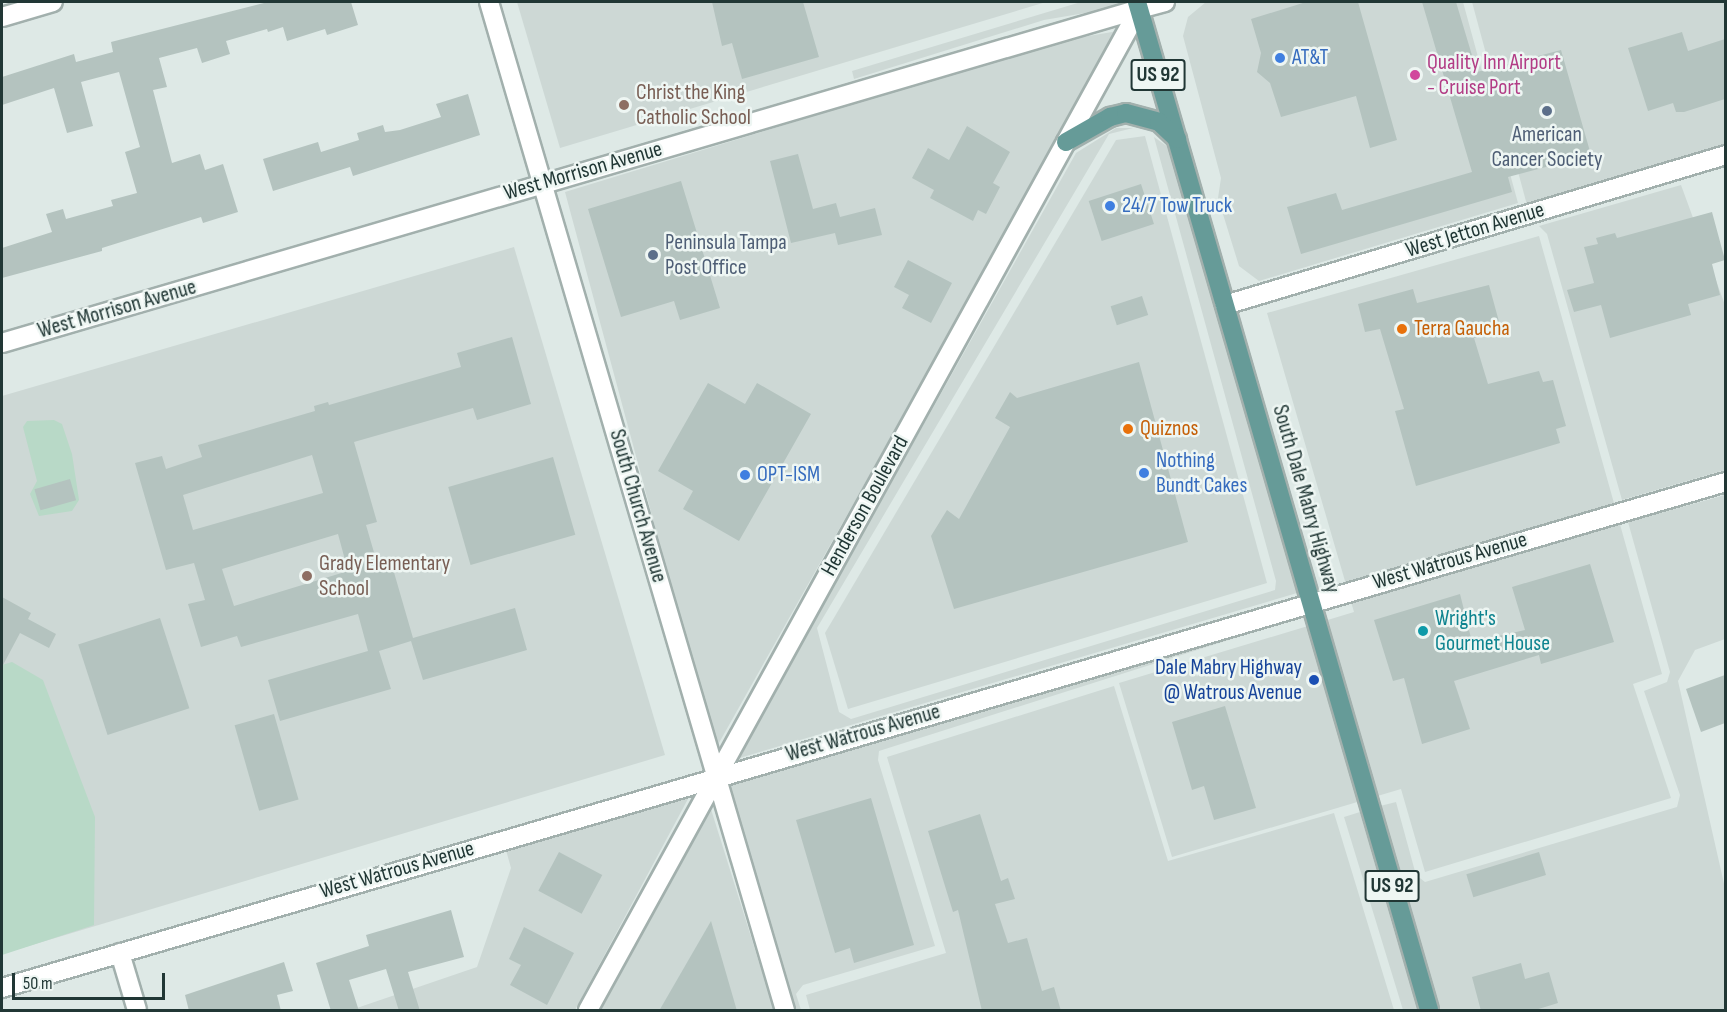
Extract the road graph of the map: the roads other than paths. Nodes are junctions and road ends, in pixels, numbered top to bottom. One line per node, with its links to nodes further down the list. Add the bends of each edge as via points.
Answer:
1 (53, 2): 5 (street)
2 (489, 2): 9 (street, South Church Avenue)
3 (1166, 2): 4 (street, West Morrison Avenue)
4 (1140, 4): 6 (main road, South Dale Mabry Highway / US 92); 7 (street, Henderson Boulevard); 9 (street, West Morrison Avenue)
5 (2, 17)
6 (1178, 141): 7 (main road, via 1159,122 1126,113 1110,117); 10 (main road, South Dale Mabry Highway / US 92)
7 (1066, 142): 14 (street, Henderson Boulevard)
8 (1725, 155): 10 (street, West Jetton Avenue)
9 (543, 183): 11 (street, West Morrison Avenue); 14 (street, South Church Avenue)
10 (1225, 305): 13 (main road, South Dale Mabry Highway / US 92)
11 (2, 343)
12 (1725, 482): 13 (street, West Watrous Avenue)
13 (1311, 601): 14 (street, West Watrous Avenue); 20 (main road, South Dale Mabry Highway / US 92)
14 (717, 776): 15 (street, West Watrous Avenue); 18 (street, Henderson Boulevard); 19 (street, South Church Avenue)
15 (120, 954): 16 (street, West Watrous Avenue); 17 (street)
16 (2, 988)
17 (137, 1011)
18 (588, 1011)
19 (785, 1011)
20 (1429, 1011)

